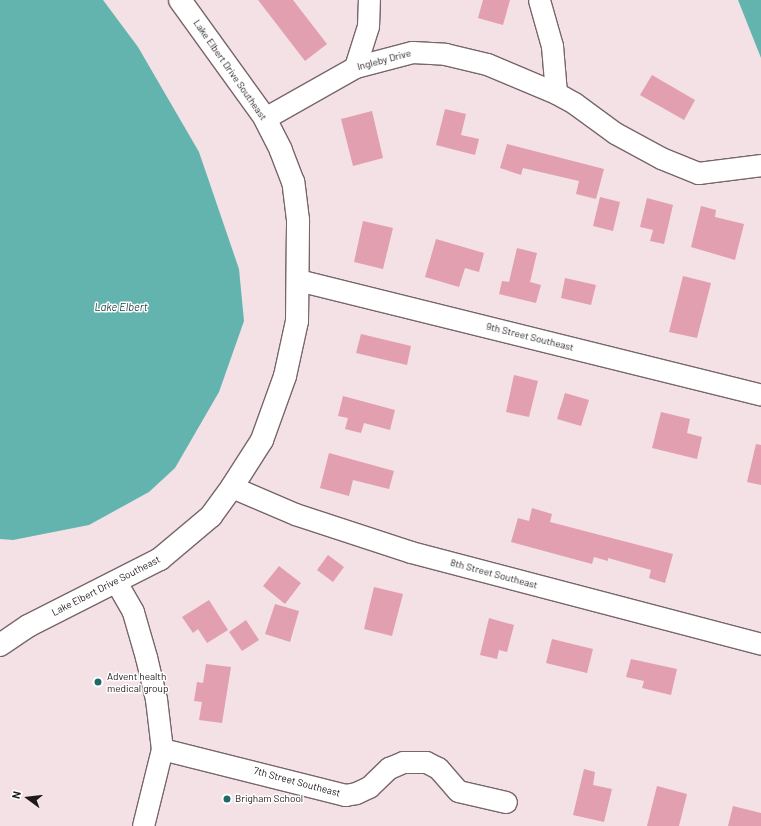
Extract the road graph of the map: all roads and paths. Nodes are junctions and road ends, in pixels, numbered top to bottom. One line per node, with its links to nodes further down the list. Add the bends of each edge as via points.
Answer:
1 (180, 0): 6 (main road, Lake Elbert Drive Southeast)
2 (370, 0): 4 (street, via 368,26)
3 (539, 0): 5 (street, via 552,46)
4 (355, 68): 5 (street, Ingleby Drive, via 412,52 445,54 487,64); 6 (street, Ingleby Drive)
5 (556, 93): 7 (street, Ingleby Drive, via 615,133 661,158 698,173)
6 (264, 118): 8 (main road, Lake Elbert Drive Southeast, via 281,150 292,182 298,220)
7 (761, 165)
8 (298, 280): 9 (street, 9th Street Southeast); 10 (main road, Lake Elbert Drive Southeast, via 297,321 285,376 262,440)
9 (761, 395)
10 (232, 487): 11 (main road, Lake Elbert Drive Southeast, via 211,516 185,539 160,559); 12 (street, 8th Street Southeast, via 295,514 411,552)
11 (116, 582): 13 (main road, Lake Elbert Drive Southeast, via 28,626); 14 (street, via 133,612 146,657 156,699)
12 (761, 644)
13 (0, 645)
14 (162, 749): 15 (street, 7th Street Southeast, via 345,795 369,787 389,768 403,762 426,762 442,771 458,791); 16 (street)
15 (506, 802)
16 (143, 826)

